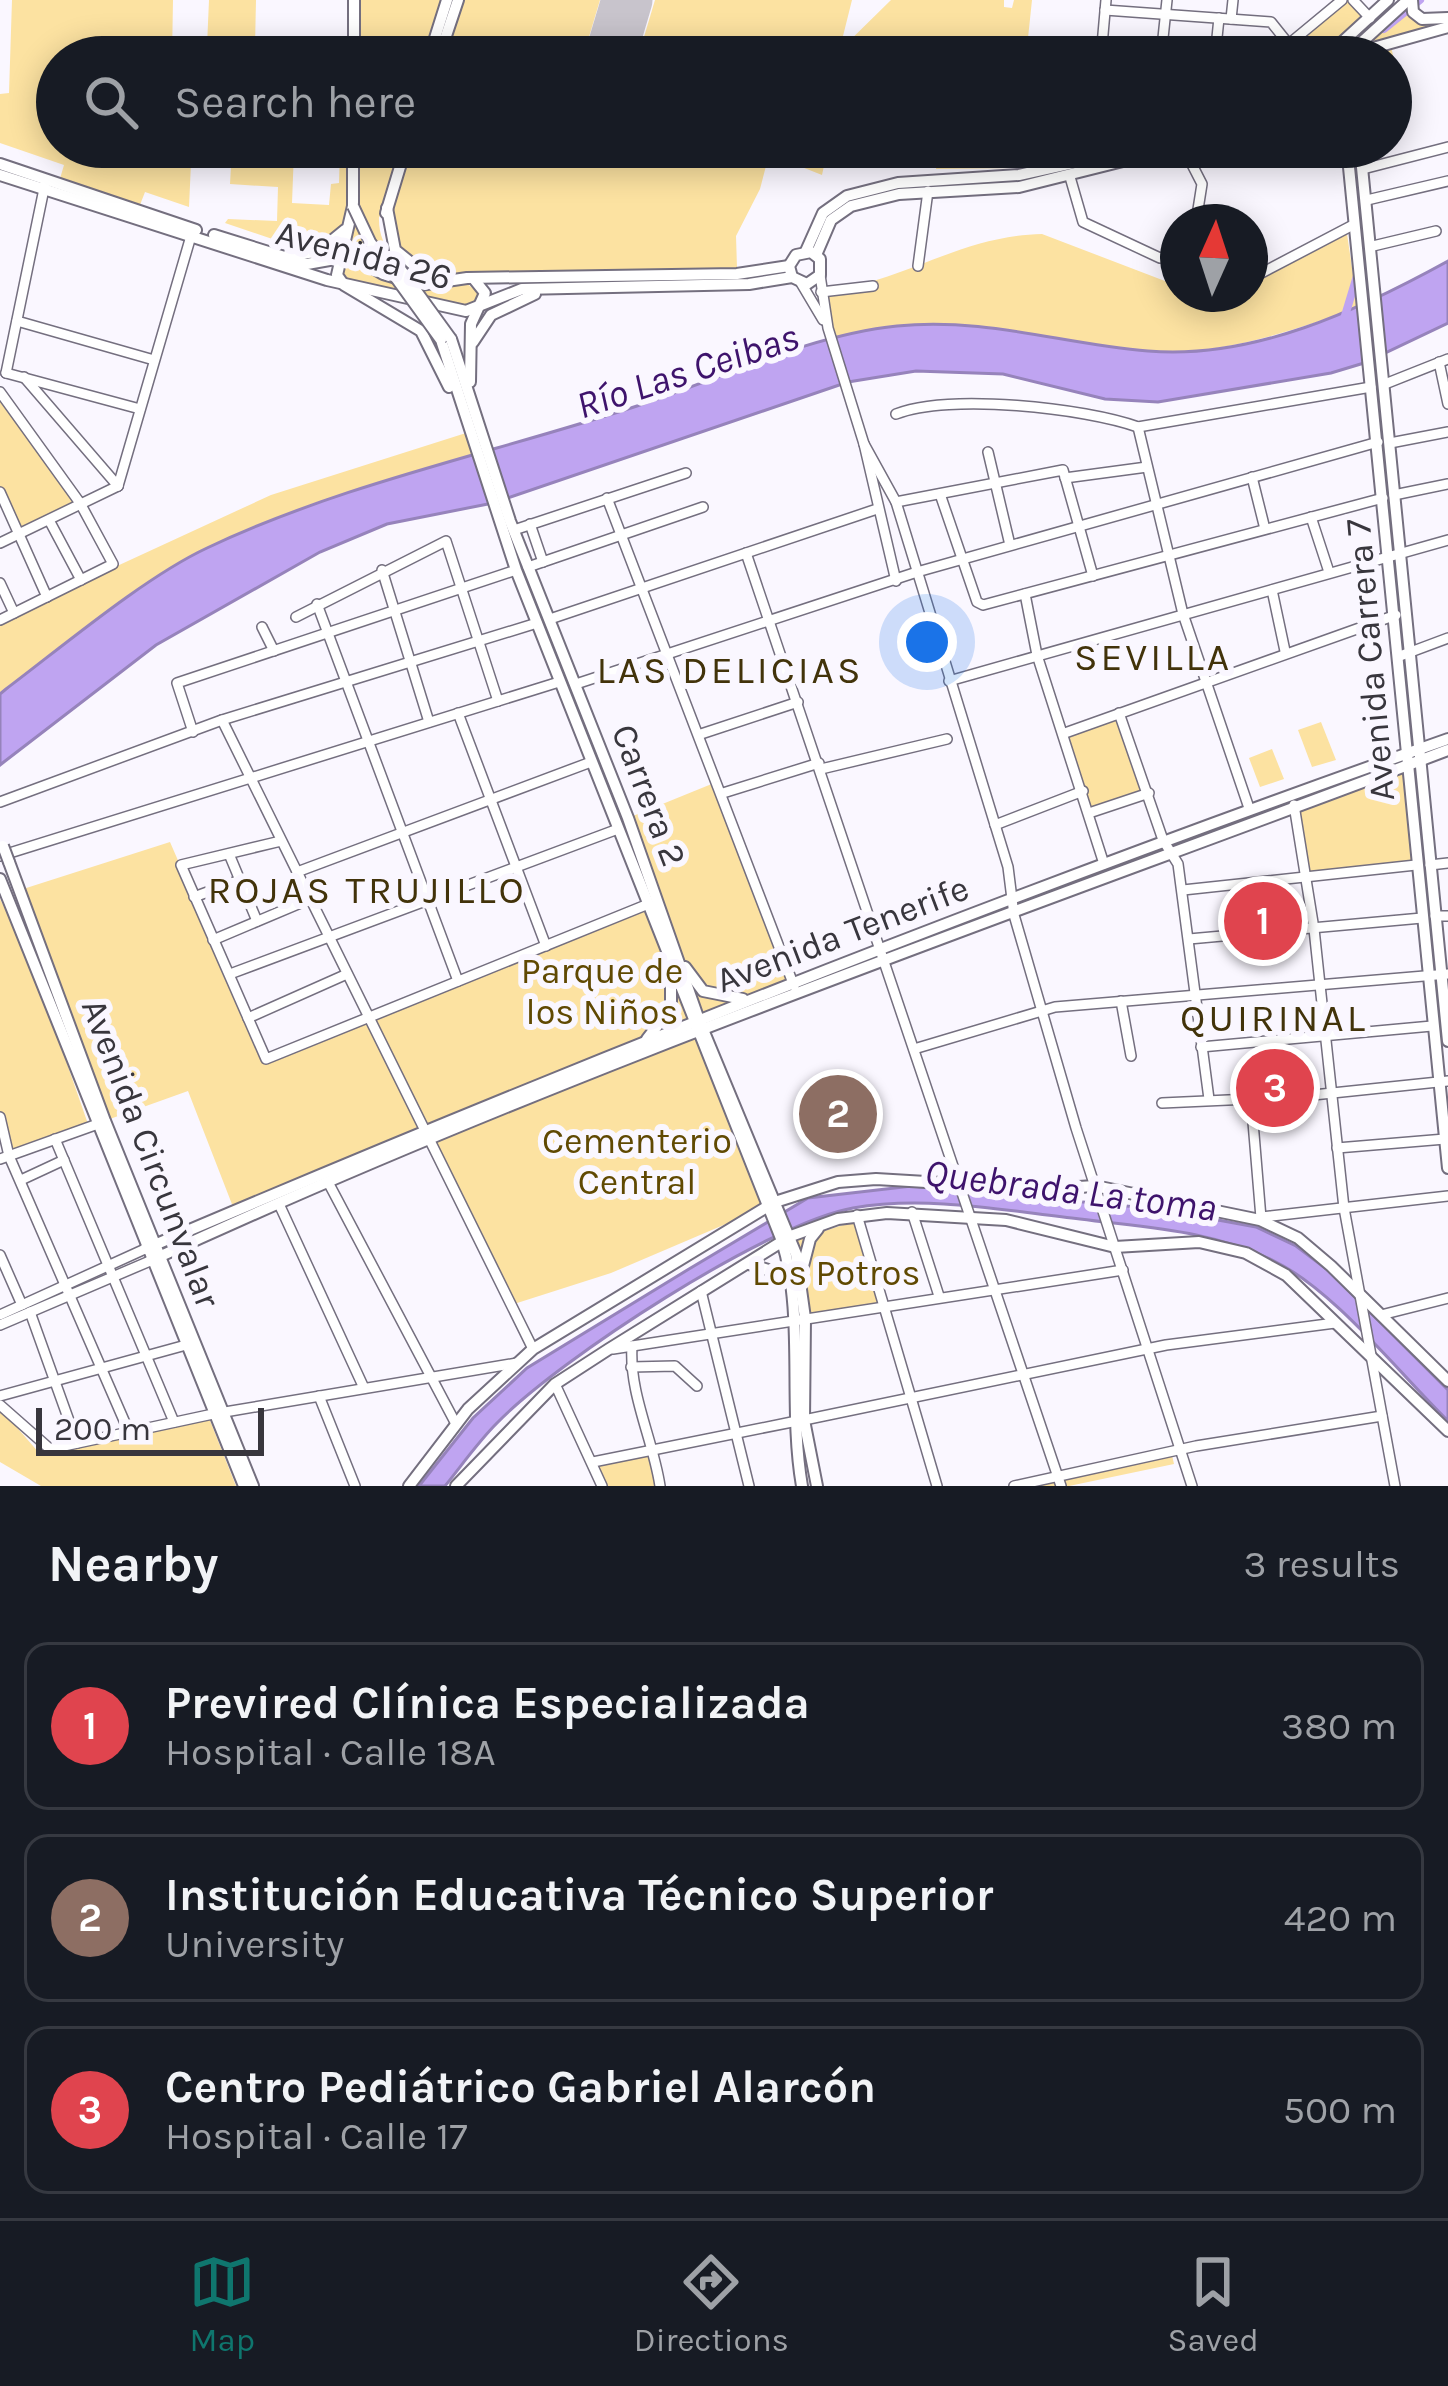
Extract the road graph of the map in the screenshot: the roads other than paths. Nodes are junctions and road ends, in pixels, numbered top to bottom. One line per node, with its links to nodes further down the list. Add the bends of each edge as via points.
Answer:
1 (354, 0): 15 (main road)
2 (447, 0): 16 (main road)
3 (458, 0): 17 (main road)
4 (1167, 0): 11 (street)
5 (1233, 0): 12 (street)
6 (1342, 0): 22 (street)
7 (1353, 0): 13 (street)
8 (1388, 0): 13 (main road)
9 (1411, 4): 14 (main road); 24 (main road)
10 (1106, 5): 11 (street); 18 (street)
11 (1166, 14): 12 (street); 19 (street)
12 (1225, 18): 20 (street); 21 (street, via 1271,22)
13 (1370, 18): 23 (main road)
14 (1444, 22): 25 (main road)
15 (354, 36)
16 (436, 36)
17 (446, 36)
18 (1103, 36)
19 (1163, 36)
20 (1221, 36)
21 (1283, 36)
22 (1298, 36)
23 (1355, 36)
24 (1366, 36)
25 (1398, 36)
26 (1448, 147): 27 (street)
27 (1412, 156)
28 (0, 164): 40 (main road, Avenida 26)
29 (353, 168): 44 (main road)
30 (400, 168): 45 (main road)
31 (1054, 168): 51 (main road, via 898,183 847,196 823,213)
32 (1088, 168): 38 (main road)
33 (1193, 168): 43 (street, via 1202,184)
34 (1348, 168): 47 (main road, Avenida Carrera 7)
35 (1367, 168): 36 (street)
36 (1363, 169): 42 (main road, Avenida Carrera 7)
37 (0, 175): 40 (main road, Avenida 26)
38 (1070, 177): 41 (main road); 53 (street, via 1083,222)
39 (1448, 181): 42 (street)
40 (45, 183): 49 (main road, Avenida 26); 52 (main road, Avenida 26); 65 (street)
41 (928, 191): 51 (main road, via 843,209); 55 (street)
42 (1367, 200): 50 (main road, Avenida Carrera 7)
43 (1199, 204)
44 (353, 206): 46 (main road); 67 (main road, Carrera 2, bridge, via 376,250)
45 (385, 215): 59 (main road, via 406,262); 67 (main road, Carrera 2, bridge, via 393,259)
46 (350, 223): 52 (main road, via 318,252); 54 (main road)
47 (1353, 225): 56 (street); 74 (main road, Avenida Carrera 7)
48 (1436, 231): 50 (street)
49 (191, 236): 60 (main road, Avenida 26); 68 (street)
50 (1373, 246): 73 (main road, Avenida Carrera 7)
51 (811, 253): 57 (main road); 58 (main road)
52 (275, 255): 54 (main road, Avenida 26, via 307,264)
53 (1160, 255)
54 (337, 258): 59 (main road, Avenida 26, via 352,256 413,284); 60 (main road)
55 (918, 266)
56 (1268, 270)
57 (820, 275): 58 (main road, Avenida 26); 63 (street)
58 (794, 276): 59 (main road, Avenida 26); 61 (main road, Avenida 26); 66 (street)
59 (474, 278): 64 (main road, via 485,293)
60 (344, 284): 64 (main road, Avenida 26); 76 (main road, via 421,331)
61 (589, 286): 64 (main road, Avenida 26, via 510,291); 70 (main road, via 507,303 478,329)
62 (873, 286): 63 (street)
63 (821, 292): 66 (street)
64 (479, 308): 70 (main road)
65 (17, 321): 68 (street); 71 (street)
66 (828, 328): 83 (street)
67 (446, 340): 76 (main road, Carrera 2)
68 (154, 360): 78 (street)
69 (1443, 361): 73 (street); 77 (street)
70 (470, 364): 76 (main road)
71 (3, 374): 72 (street)
72 (24, 377): 78 (street); 91 (street)
73 (1385, 384): 82 (main road, Avenida Carrera 7)
74 (1371, 387): 80 (street); 82 (main road, Avenida Carrera 7)
75 (0, 392): 99 (street)
76 (465, 404): 106 (main road, Carrera 2); 106 (main road, Carrera 2, via 465,425)
77 (1448, 404)
78 (140, 409): 91 (street)
79 (896, 413): 80 (street, via 1010,406 1101,414)
80 (1138, 428): 85 (street)
81 (1448, 432): 82 (street)
82 (1384, 442): 88 (street); 96 (main road, Avenida Carrera 7)
83 (864, 444): 92 (street); 94 (street)
84 (988, 452): 89 (street)
85 (1147, 467): 87 (street); 100 (street)
86 (686, 473): 97 (street)
87 (1064, 474): 89 (street); 107 (street)
88 (1252, 477): 100 (street); 108 (street)
89 (993, 483): 95 (street); 113 (street)
90 (1448, 484): 96 (street)
91 (118, 486): 99 (street)
92 (889, 486): 94 (street, via 878,482); 98 (street)
93 (0, 491): 109 (street)
94 (872, 491): 102 (street)
95 (940, 494): 98 (street); 117 (street)
96 (1389, 496): 103 (street); 115 (main road, Avenida Carrera 7)
97 (607, 498): 105 (street); 110 (street)
98 (896, 502): 121 (street)
99 (80, 503): 104 (street); 124 (street, via 113,564)
100 (1155, 505): 107 (street); 116 (street)
101 (703, 507): 110 (street)
102 (877, 509): 114 (street); 125 (street)
103 (1311, 517): 108 (street); 122 (street)
104 (49, 520): 109 (street); 124 (street)
105 (530, 524): 106 (street); 118 (street)
106 (508, 525): 119 (main road, Carrera 2)
107 (1079, 526): 113 (street); 123 (street)
108 (1265, 529): 116 (street)
109 (20, 534): 112 (street); 131 (street)
110 (623, 535): 118 (street); 128 (street)
111 (1448, 540): 115 (street)
112 (0, 543)
113 (1010, 545): 117 (street)
114 (746, 553): 128 (street); 141 (street)
115 (1395, 554): 122 (street); 136 (main road, Avenida Carrera 7); 149 (main road, Avenida Carrera 7)
116 (1168, 556): 123 (street); 135 (street)
117 (963, 559): 121 (street); 130 (street, via 983,605)
118 (543, 562): 119 (street)
119 (522, 569): 127 (street); 138 (main road, Carrera 2); 140 (main road, Carrera 2)
120 (382, 570): 127 (street, via 446,541); 132 (street); 133 (street)
121 (916, 572): 125 (street); 153 (street)
122 (1329, 572): 129 (street)
123 (1094, 576): 130 (street)
124 (81, 580): 131 (street)
125 (896, 581): 141 (street)
126 (0, 583): 134 (street)
127 (462, 588): 133 (street); 145 (street)
128 (642, 588): 138 (street); 148 (street)
129 (1272, 590): 135 (street); 147 (street)
130 (1025, 594): 150 (street)
131 (47, 597): 134 (street)
132 (317, 604): 137 (street); 143 (street)
133 (394, 611): 143 (street); 151 (street)
134 (14, 613): 139 (street)
135 (1183, 614): 150 (street); 154 (street)
136 (1396, 615): 147 (street); 149 (main road, Avenida Carrera 7)
137 (296, 616)
138 (550, 619): 155 (main road, Carrera 2)
139 (0, 620)
140 (537, 623): 145 (street); 152 (main road, Carrera 2)
141 (771, 623): 148 (street); 158 (street)
142 (262, 627): 146 (street)
143 (327, 633): 146 (street); 156 (street)
144 (1448, 638): 149 (street)
145 (479, 644): 151 (street); 157 (street)
146 (274, 650): 163 (street, via 177,683)
147 (1285, 651): 154 (street)
148 (669, 653): 155 (street); 165 (street)
149 (1406, 654): 170 (main road, Avenida Carrera 7)
150 (1037, 655): 153 (street); 164 (street)
151 (411, 665): 156 (street); 162 (street)
152 (559, 682): 157 (street); 171 (main road, Carrera 2)
153 (949, 682): 182 (street)
154 (1204, 682): 160 (street); 180 (street)
155 (576, 684): 212 (main road, Carrera 2)
156 (347, 685): 161 (street); 168 (street)
157 (497, 701): 159 (street)
158 (798, 702): 165 (street); 172 (street)
159 (458, 713): 162 (street); 178 (street)
160 (1119, 713): 164 (street); 176 (street)
161 (221, 720): 163 (street); 173 (street)
162 (429, 722): 168 (street)
163 (193, 732): 179 (street)
164 (1065, 733): 174 (street)
165 (701, 734): 175 (street)
166 (947, 739): 172 (street)
167 (1448, 739): 170 (main road, Avenida Tenerife)
168 (368, 741): 173 (street); 184 (street)
169 (1448, 750): 170 (main road, Avenida Tenerife)
170 (1417, 755): 177 (main road, Avenida Tenerife); 191 (main road, Avenida Carrera 7); 192 (main road, Avenida Carrera 7)
171 (591, 762): 178 (street); 183 (main road, Carrera 2)
172 (819, 766): 175 (street); 213 (street)
173 (250, 778): 185 (street); 187 (street)
174 (1083, 791): 181 (street); 182 (street)
175 (723, 793): 219 (street)
176 (1149, 793): 181 (street); 186 (street)
177 (1292, 799): 180 (main road, Avenida Tenerife); 186 (main road, Avenida Tenerife); 195 (street)
178 (491, 800): 184 (street); 193 (street)
179 (0, 802)
180 (1249, 808): 186 (main road, Avenida Tenerife)
181 (1089, 813): 190 (street)
182 (995, 825): 202 (street)
183 (618, 829): 193 (street); 203 (main road, Carrera 2)
184 (402, 833): 194 (street); 201 (street)
185 (281, 842): 188 (street); 194 (street)
186 (1168, 844): 190 (main road, Avenida Tenerife); 198 (street); 204 (main road, Avenida Tenerife)
187 (3, 851): 263 (main road, Avenida Circunvalar)
188 (229, 854): 197 (street); 199 (street, via 181,865)
189 (1448, 863): 192 (street)
190 (1104, 864): 202 (main road, Avenida Tenerife)
191 (1416, 865): 195 (street); 205 (main road, Avenida Carrera 7)
192 (1430, 865): 205 (main road, Avenida Carrera 7)
193 (516, 867): 201 (street); 211 (street)
194 (297, 872): 200 (street)
195 (1307, 875): 198 (street); 207 (street)
196 (0, 879): 240 (main road, Avenida Circunvalar)
197 (240, 880): 199 (street); 206 (street)
198 (1183, 890): 209 (street)
199 (194, 897): 210 (street)
200 (310, 899): 206 (street); 208 (street)
201 (428, 900): 208 (street); 217 (street)
202 (1013, 900): 204 (street); 213 (main road, Avenida Tenerife)
203 (646, 905): 211 (street); 212 (main road, Carrera 2)
204 (1014, 915): 213 (main road, Avenida Tenerife); 223 (street)
205 (1435, 917): 207 (street); 216 (main road, Avenida Carrera 7)
206 (257, 921): 210 (street)
207 (1314, 929): 209 (street); 218 (street)
208 (329, 937): 214 (street); 215 (street)
209 (1189, 939): 221 (street)
210 (213, 940): 214 (street)
211 (546, 946): 217 (street)
212 (671, 955): 220 (main road, via 717,998); 226 (main road, Carrera 2); 230 (main road, via 671,1008)
213 (883, 955): 219 (main road, Avenida Tenerife); 226 (main road, Avenida Tenerife); 232 (street)
214 (230, 974): 225 (street)
215 (347, 974): 224 (street); 225 (street)
216 (1440, 974): 218 (street); 227 (main road, Avenida Carrera 7)
217 (458, 981): 224 (street)
218 (1320, 982): 221 (street); 228 (street)
219 (794, 986): 220 (main road, Avenida Tenerife)
220 (764, 996): 226 (main road, Avenida Tenerife)
221 (1196, 997): 222 (street); 231 (street)
222 (1120, 1001): 223 (street); 233 (street)
223 (1042, 1010): 232 (street); 251 (street)
224 (368, 1017): 225 (street, via 266,1060); 241 (street)
225 (248, 1018)
226 (698, 1026): 230 (main road, Avenida Tenerife); 241 (main road, Avenida Tenerife); 254 (main road, Carrera 2)
227 (1442, 1026): 228 (street); 229 (main road, Avenida Carrera 7); 234 (main road, Avenida Carrera 7)
228 (1325, 1036): 231 (street); 235 (street)
229 (1448, 1041)
230 (644, 1042): 241 (main road, Avenida Tenerife)
231 (1201, 1047): 237 (street)
232 (914, 1049): 250 (street)
233 (1131, 1056)
234 (1443, 1082): 235 (street); 242 (main road, Avenida Carrera 7)
235 (1331, 1093): 236 (street); 244 (street)
236 (1251, 1098): 237 (street); 259 (street)
237 (1209, 1099): 238 (street)
238 (1162, 1103)
239 (0, 1117): 245 (street)
240 (95, 1125): 243 (street); 263 (main road, Avenida Circunvalar)
241 (427, 1135): 249 (main road, Avenida Tenerife); 263 (main road, Avenida Tenerife); 285 (street)
242 (1444, 1138): 244 (street); 247 (main road, Avenida Carrera 7)
243 (55, 1139): 245 (street); 246 (street)
244 (1337, 1148): 255 (street)
245 (4, 1158): 248 (street)
246 (64, 1160): 248 (street); 266 (street)
247 (1448, 1168)
248 (21, 1180): 270 (street)
249 (328, 1182): 253 (main road, Avenida Tenerife); 294 (street)
250 (960, 1185): 251 (main road); 254 (main road, via 838,1183); 257 (street)
251 (1096, 1190): 259 (main road); 262 (street)
252 (1448, 1196): 255 (street)
253 (279, 1204): 263 (main road, Avenida Tenerife); 299 (street)
254 (772, 1207): 261 (main road, Carrera 2); 285 (main road)
255 (1344, 1208): 259 (street); 272 (street)
256 (912, 1212): 257 (main road); 258 (main road); 273 (street)
257 (970, 1212): 262 (main road); 269 (street)
258 (857, 1215): 260 (main road); 275 (street)
259 (1261, 1218): 272 (main road, via 1298,1238)
260 (823, 1224): 261 (main road); 268 (main road)
261 (786, 1237): 265 (main road); 268 (main road, Carrera 2)
262 (1114, 1243): 267 (street); 280 (main road, via 1199,1242 1246,1253 1286,1275)
263 (152, 1253): 266 (street, Avenida Tenerife); 283 (main road, Avenida Circunvalar); 303 (main road, Avenida Circunvalar)
264 (0, 1255): 276 (street)
265 (746, 1264): 268 (main road); 271 (main road)
266 (113, 1270): 270 (street, Avenida Tenerife); 289 (street)
267 (1123, 1270): 269 (street); 287 (street)
268 (796, 1276): 279 (main road, Carrera 2)
269 (994, 1286): 273 (street); 293 (street)
270 (68, 1291): 276 (street, Avenida Tenerife); 292 (street)
271 (701, 1291): 282 (street); 286 (main road)
272 (1358, 1294): 277 (main road); 288 (street)
273 (939, 1296): 275 (street)
274 (1448, 1298): 277 (street)
275 (883, 1304): 279 (street); 301 (street)
276 (26, 1308): 278 (street, Avenida Tenerife); 281 (street, Avenida Tenerife); 295 (street)
277 (1381, 1315): 296 (main road)
278 (0, 1316)
279 (799, 1320): 282 (street); 305 (main road, Carrera 2)
280 (1335, 1323): 287 (street); 288 (main road)
281 (0, 1325)
282 (709, 1334): 284 (street); 308 (street)
283 (186, 1345): 289 (street); 303 (main road, Avenida Circunvalar)
284 (632, 1346): 286 (street); 291 (street)
285 (532, 1349): 290 (main road)
286 (609, 1349): 297 (main road)
287 (1148, 1349): 293 (street); 313 (street)
288 (1369, 1353): 304 (street); 309 (main road)
289 (148, 1355): 292 (street); 306 (street)
290 (517, 1363): 294 (street); 307 (main road)
291 (631, 1367): 298 (street, via 674,1366); 312 (street)
292 (101, 1368): 295 (street); 310 (street)
293 (1024, 1374): 301 (street); 316 (street)
294 (431, 1376): 299 (street); 307 (street)
295 (57, 1378): 302 (street); 311 (street)
296 (1448, 1381)
297 (555, 1384): 314 (street); 315 (main road)
298 (697, 1386)
299 (364, 1388): 300 (street)
300 (319, 1396): 303 (street); 319 (street)
301 (914, 1398): 305 (street); 328 (street)
302 (0, 1401): 311 (street, via 42,1446)
303 (218, 1414): 306 (street); 317 (main road, Avenida Circunvalar); 318 (main road, Avenida Circunvalar)
304 (1382, 1416): 313 (street); 331 (street)
305 (798, 1421): 308 (street); 326 (main road, Carrera 2); 327 (main road, Carrera 2)
306 (174, 1422): 310 (street)
307 (456, 1424): 320 (main road)
308 (734, 1431): 312 (street); 325 (street)
309 (1448, 1431)
310 (129, 1432): 311 (street)
311 (77, 1443)
312 (654, 1446): 314 (street); 324 (street)
313 (1180, 1449): 316 (street); 330 (street)
314 (593, 1462): 323 (street)
315 (470, 1470): 321 (main road); 322 (street)
316 (1060, 1481): 329 (street)
317 (244, 1486)
318 (253, 1486)
319 (355, 1486)
320 (409, 1486)
321 (456, 1486)
322 (474, 1486)
323 (602, 1486)
324 (660, 1486)
325 (749, 1486)
326 (802, 1486)
327 (817, 1486)
328 (937, 1486)
329 (1014, 1486)
330 (1192, 1486)
331 (1395, 1486)

